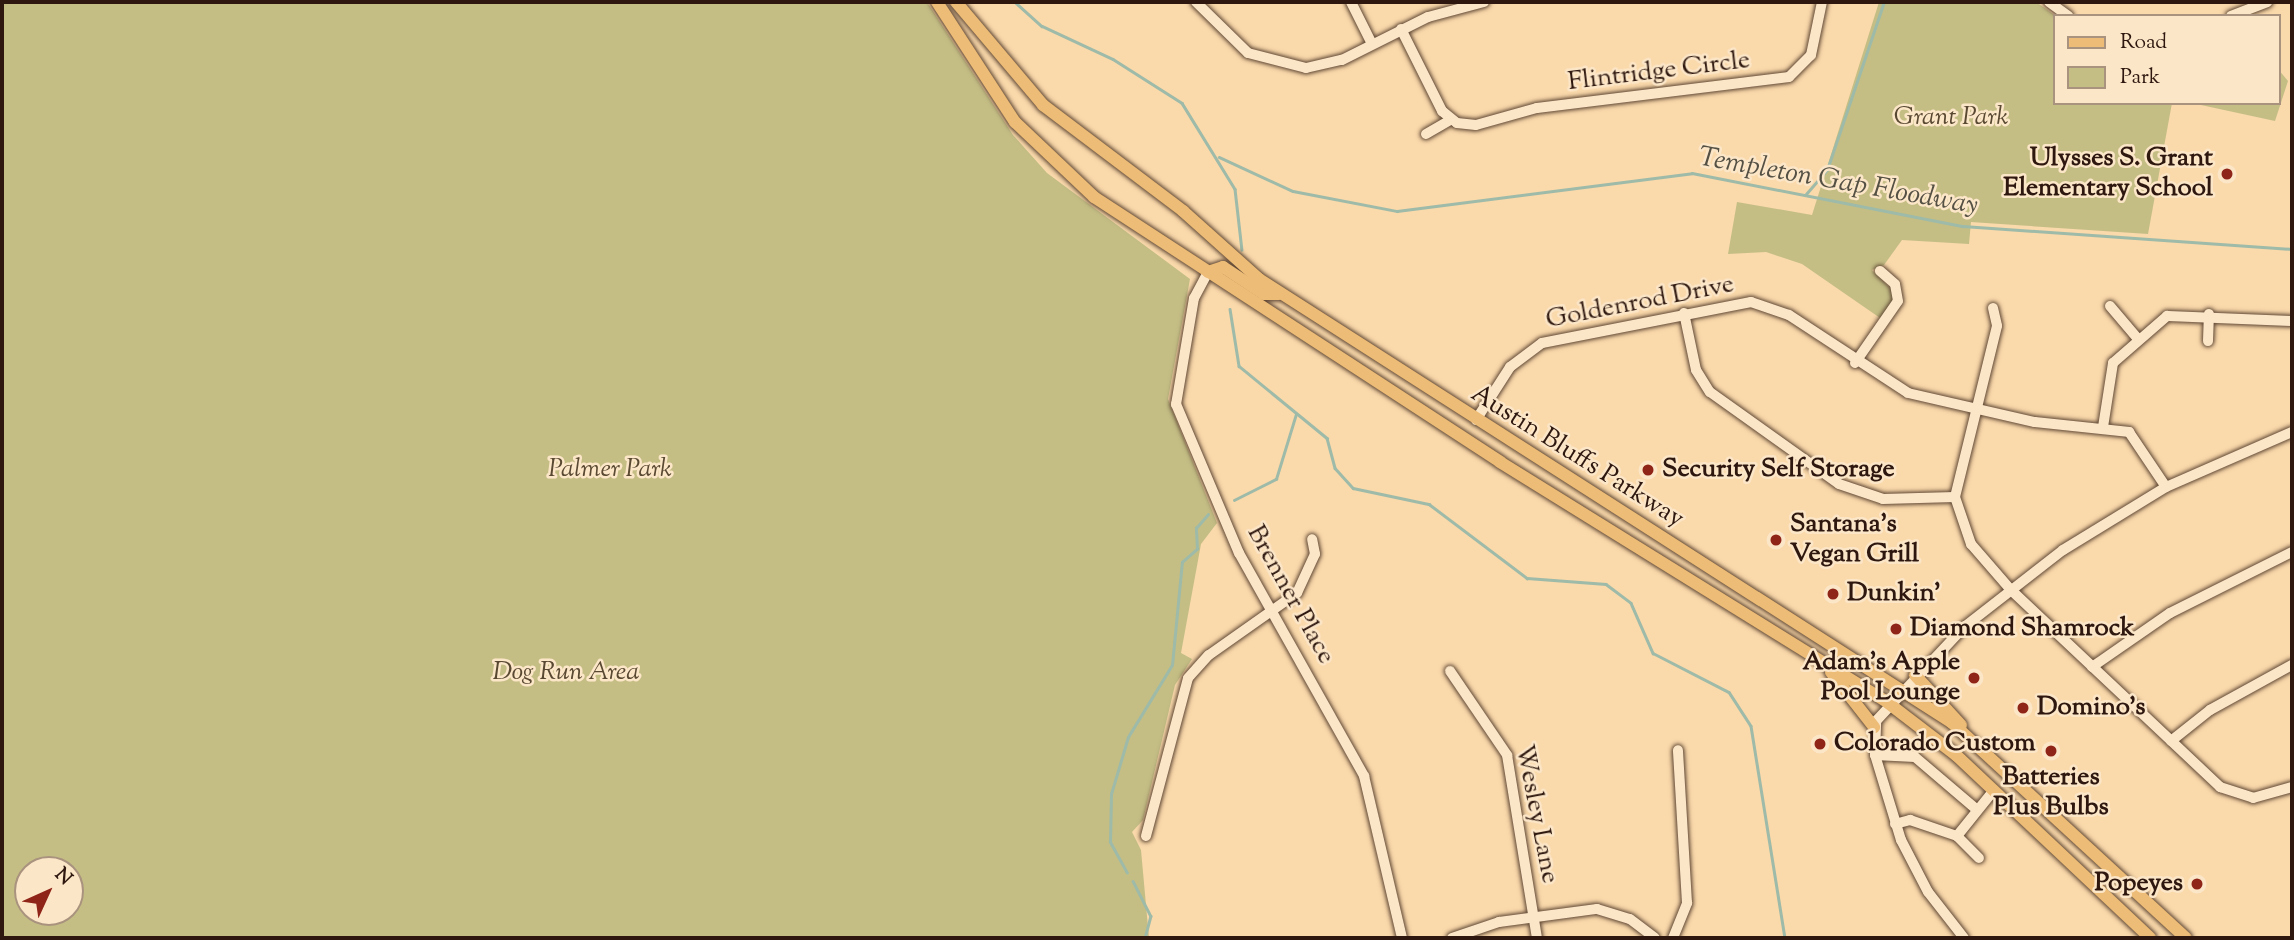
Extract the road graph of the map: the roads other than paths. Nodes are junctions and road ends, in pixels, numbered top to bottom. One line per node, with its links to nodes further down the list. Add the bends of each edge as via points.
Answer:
1 (937, 2): 15 (main road, Austin Bluffs Parkway, via 1004,107 1054,165)
2 (956, 2): 16 (main road, Austin Bluffs Parkway, via 1043,105)
3 (1196, 2): 11 (street, via 1233,42 1284,67 1326,65)
4 (1351, 2): 11 (street)
5 (1484, 2): 10 (street)
6 (1822, 2): 12 (street, Flintridge Circle, via 1811,55 1788,77 1537,108 1476,125)
7 (2267, 2): 8 (street)
8 (2254, 4): 9 (street)
9 (2235, 14)
10 (1401, 29): 11 (street); 12 (street)
11 (1372, 44)
12 (1450, 120): 13 (street)
13 (1426, 134)
14 (1880, 271): 24 (street, via 1895,284 1898,301)
15 (1208, 272): 16 (main road, via 1223,267 1264,294); 34 (street, Brenner Place, via 1194,298 1176,404 1239,553); 35 (main road, Austin Bluffs Parkway)
16 (1279, 294): 26 (main road, Austin Bluffs Parkway)
17 (2110, 306): 22 (street)
18 (1993, 308): 25 (street, via 1997,326)
19 (1684, 313): 24 (street, Goldenrod Drive, via 1763,304); 26 (street, Goldenrod Drive, via 1535,346 1510,367); 30 (street, via 1696,370 1710,392 1839,484 1875,498)
20 (2209, 314): 21 (street); 22 (street, via 2167,316); 23 (street)
21 (2292, 321)
22 (2138, 339): 27 (street, via 2109,370)
23 (2208, 341)
24 (1855, 363): 25 (street, Goldenrod Drive, via 1908,393)
25 (1976, 409): 27 (street, Goldenrod Drive); 30 (street)
26 (1476, 420): 40 (main road, Austin Bluffs Parkway)
27 (2103, 427): 29 (street, Goldenrod Drive, via 2137,437)
28 (2292, 432): 29 (street)
29 (2166, 487): 33 (street)
30 (1955, 497): 33 (street, via 1968,538)
31 (1311, 539): 34 (street, via 1315,554 1301,586)
32 (2292, 552): 37 (street, via 2170,613)
33 (2010, 589): 37 (street); 39 (street)
34 (1273, 612): 51 (street, via 1209,655 1188,678); 55 (street, Brenner Place, via 1364,776)
35 (1818, 659): 41 (main road, Austin Bluffs Parkway); 42 (main road)
36 (2292, 665): 44 (street, via 2210,710)
37 (2092, 667): 44 (street)
38 (1450, 671): 54 (street, Wesley Lane, via 1507,755)
39 (1915, 675): 40 (street); 43 (main road)
40 (1902, 690): 41 (street); 43 (main road, Austin Bluffs Parkway)
41 (1888, 703): 42 (street); 48 (main road, Austin Bluffs Parkway)
42 (1874, 727): 46 (street)
43 (1964, 732): 62 (main road, Austin Bluffs Parkway)
44 (2171, 741): 47 (street, via 2232,793 2265,798)
45 (1678, 750): 59 (street, via 1687,903)
46 (1875, 755): 49 (street, via 1915,757); 50 (street)
47 (2292, 787)
48 (1994, 790): 49 (street); 61 (main road, Austin Bluffs Parkway)
49 (1976, 809): 52 (street)
50 (1895, 824): 52 (street, via 1910,820); 60 (street, via 1919,877)
51 (1146, 836)
52 (1956, 836): 53 (street)
53 (1979, 858)
54 (1533, 917): 56 (street); 57 (street, Wesley Lane); 58 (street, via 1608,911)
55 (1402, 938)
56 (1452, 938)
57 (1537, 938)
58 (1656, 938)
59 (1673, 938)
60 (1964, 938)
61 (2150, 938)
62 (2186, 938)

